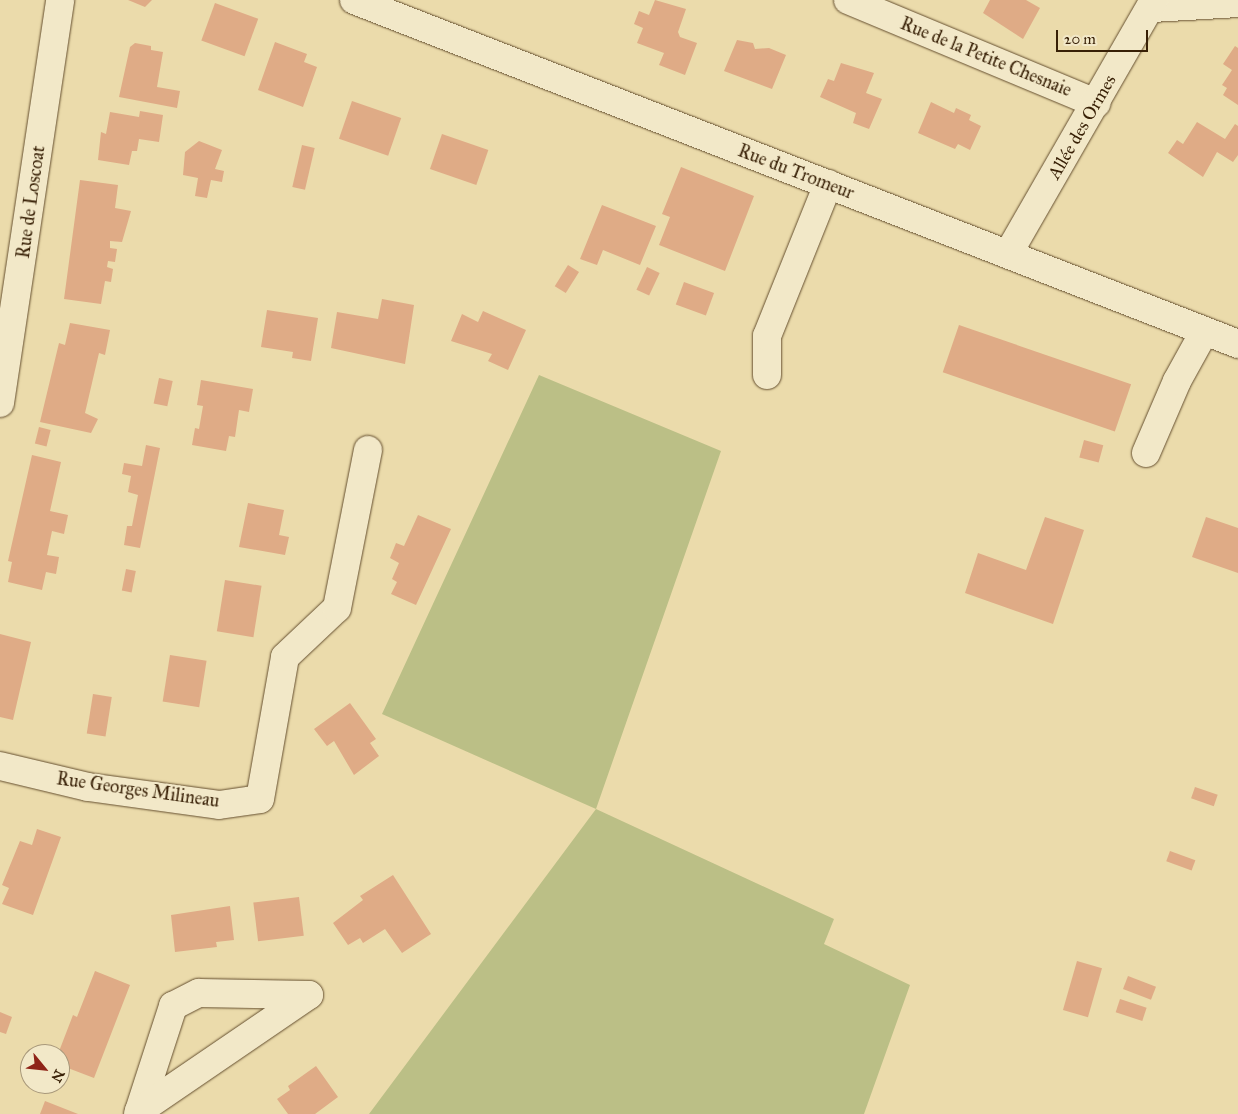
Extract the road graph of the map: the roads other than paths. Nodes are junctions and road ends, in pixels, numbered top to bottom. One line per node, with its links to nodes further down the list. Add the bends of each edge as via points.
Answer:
1 (60, 0): 12 (street, Rue de Loscoat)
2 (354, 0): 7 (street, Rue du Tromeur)
3 (848, 0): 6 (street, Rue de la Petite Chesnaie)
4 (1238, 3): 5 (street)
5 (1153, 4): 6 (street, Allée des Ormes)
6 (1096, 102): 8 (street, Allée des Ormes)
7 (828, 184): 8 (street, Rue du Tromeur); 11 (street, via 767,336)
8 (1008, 254): 9 (street, Rue du Tromeur)
9 (1204, 332): 10 (street, Rue du Tromeur); 14 (street, via 1177,381)
10 (1238, 344)
11 (767, 375)
12 (0, 403)
13 (368, 450): 15 (street, Rue Georges Milineau, via 337,608 285,657 260,799 219,805 88,786)
14 (1146, 453)
15 (0, 766)
16 (139, 1113): 16 (street, via 180,1084 309,995 199,993 173,1006)

